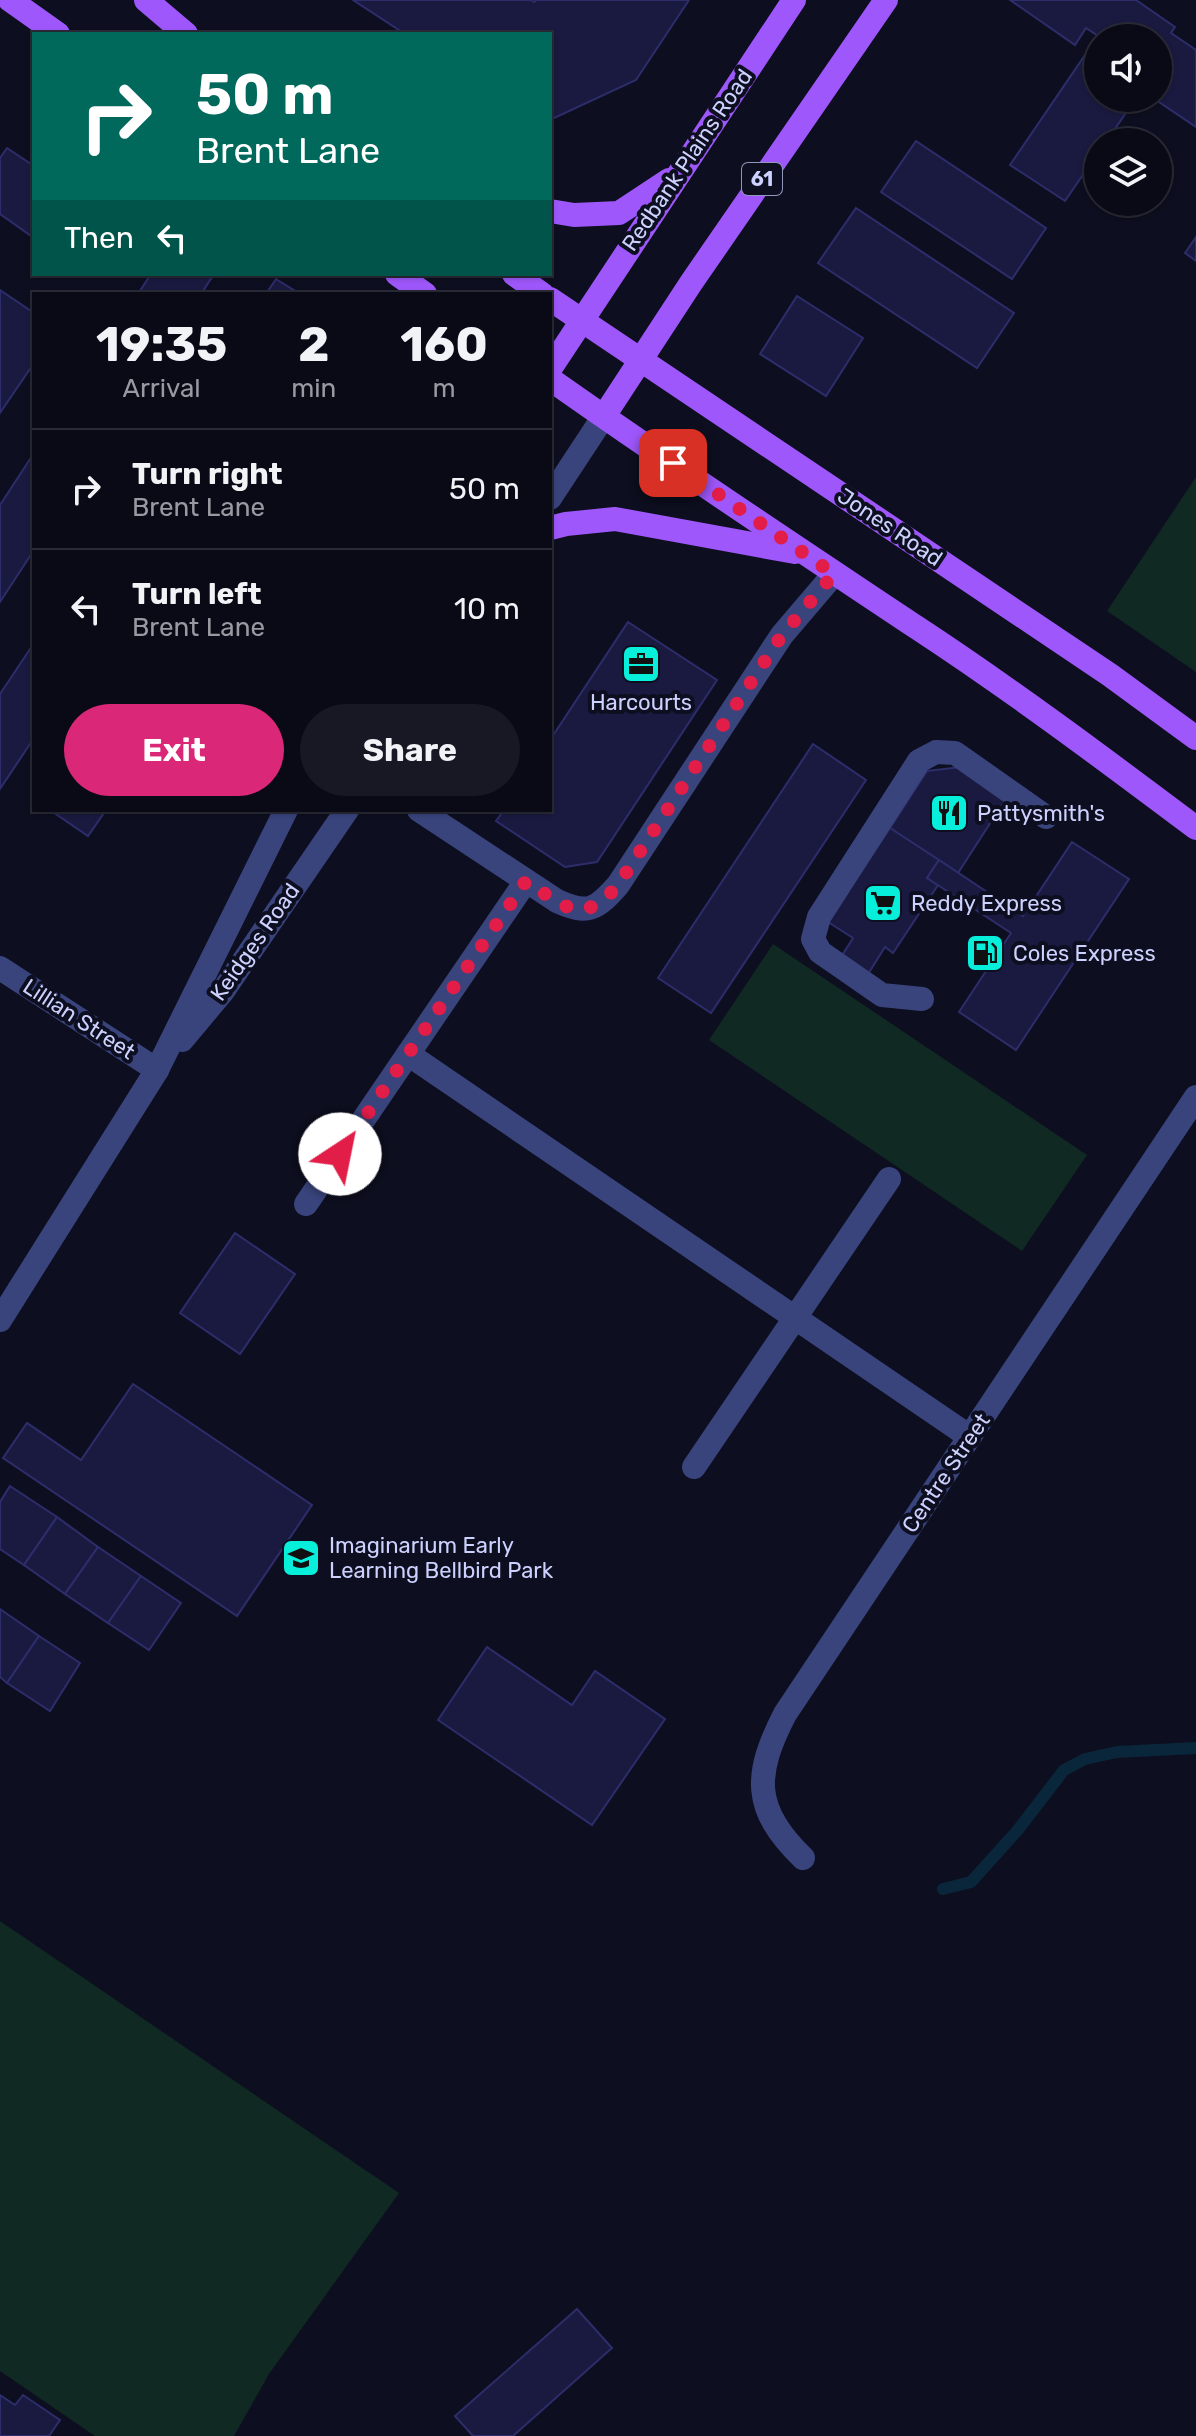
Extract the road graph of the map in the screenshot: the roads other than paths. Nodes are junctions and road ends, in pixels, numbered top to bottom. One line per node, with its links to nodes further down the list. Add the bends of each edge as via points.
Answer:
1 (10, 0): 5 (main road)
2 (146, 0): 6 (main road)
3 (794, 0): 7 (main road, Redbank Plains Road)
4 (886, 0): 15 (main road, 61)
5 (55, 32)
6 (185, 32)
7 (676, 175): 8 (main road, via 619,213); 14 (main road, Redbank Plains Road)
8 (552, 211)
9 (400, 276): 11 (main road)
10 (517, 276): 12 (main road)
11 (422, 292)
12 (539, 292)
13 (552, 300): 14 (main road)
14 (581, 321): 15 (main road, Jones Road); 16 (main road, Redbank Plains Road)
15 (640, 359): 18 (main road, 61); 23 (main road, Jones Road)
16 (552, 366)
17 (552, 380): 18 (main road)
18 (604, 416): 19 (street); 21 (main road)
19 (552, 495)
20 (552, 528): 21 (main road, via 615,519)
21 (806, 553): 22 (main road)
22 (834, 574): 28 (main road, via 1067,732); 29 (street, via 782,635 603,903 574,909)
23 (1196, 738)
24 (285, 812): 33 (street, Keidges Road)
25 (346, 812): 33 (street, Keidges Road, via 223,991)
26 (422, 812): 29 (street)
27 (1046, 817): 31 (street, via 955,753 936,752 919,761 819,917 813,939 820,952 882,995)
28 (1196, 828)
29 (526, 881): 32 (street)
30 (0, 968): 33 (street, Lillian Street)
31 (922, 999)
32 (408, 1054): 36 (street); 37 (street)
33 (157, 1070): 38 (street, Keidges Road)
34 (1196, 1097): 39 (street, Centre Street)
35 (889, 1179): 37 (street)
36 (306, 1204)
37 (794, 1318): 39 (street); 40 (street)
38 (0, 1320)
39 (970, 1437): 41 (street, Centre Street, via 768,1746 762,1771 764,1798 772,1822)
40 (694, 1467)
41 (803, 1858)

